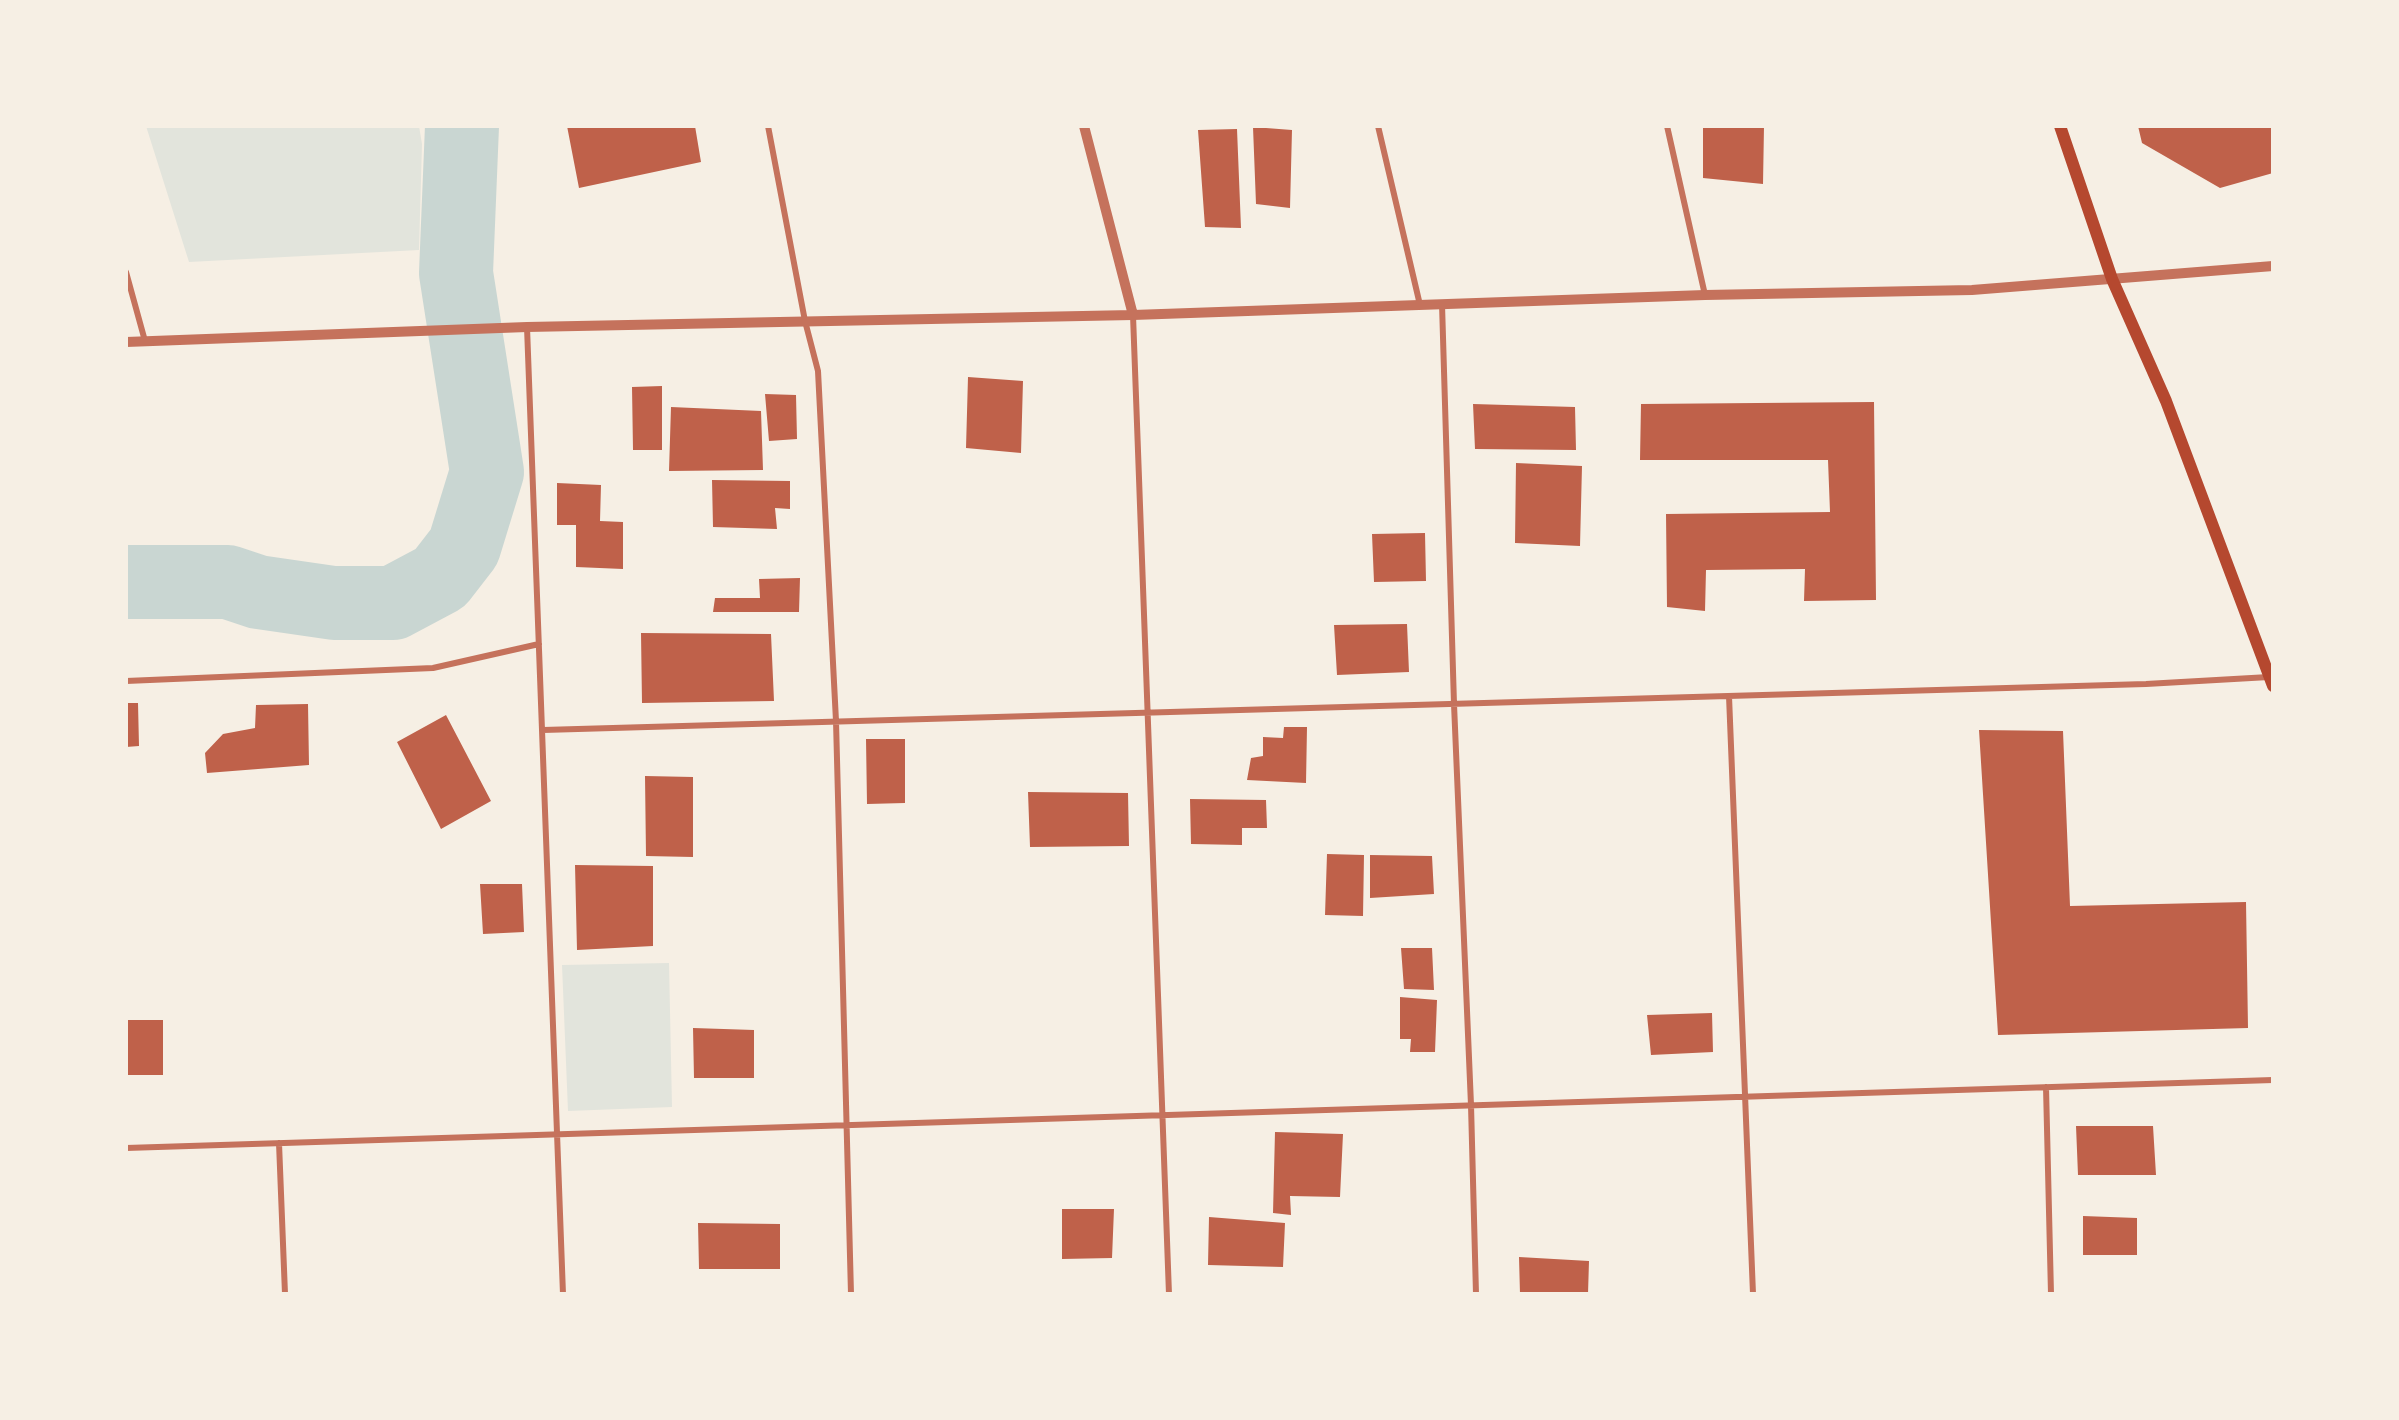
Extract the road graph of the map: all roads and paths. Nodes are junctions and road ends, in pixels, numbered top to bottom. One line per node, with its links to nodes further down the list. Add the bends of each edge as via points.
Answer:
1 (768, 126): 13 (street)
2 (1084, 126): 12 (street)
3 (1378, 126): 11 (street)
4 (1667, 126): 9 (street)
5 (2060, 126): 8 (main road)
6 (2273, 266): 8 (street)
7 (126, 272): 15 (street)
8 (2112, 279): 9 (street, via 1972,290); 19 (main road, via 2166,401)
9 (1705, 295): 10 (street)
10 (1442, 304): 11 (street); 21 (street)
11 (1420, 305): 12 (street)
12 (1132, 315): 13 (street); 22 (street)
13 (805, 321): 14 (street); 23 (street, via 818,371)
14 (527, 327): 15 (street); 17 (street)
15 (145, 341): 16 (street)
16 (126, 342)
17 (539, 644): 18 (street, via 433,668); 24 (street)
18 (126, 681)
19 (2271, 681): 20 (street)
20 (1729, 696): 21 (street); 27 (street)
21 (1454, 704): 22 (street); 28 (street)
22 (1147, 713): 23 (street); 29 (street)
23 (836, 722): 24 (street); 30 (street)
24 (543, 730): 31 (street)
25 (2273, 1080): 26 (street)
26 (2046, 1087): 27 (street); 40 (street)
27 (1747, 1096): 28 (street); 39 (street)
28 (1471, 1105): 29 (street); 38 (street)
29 (1163, 1114): 30 (street); 37 (street)
30 (846, 1125): 31 (street); 36 (street)
31 (557, 1134): 32 (street); 35 (street)
32 (279, 1143): 33 (street); 34 (street)
33 (126, 1148)
34 (285, 1294)
35 (563, 1294)
36 (851, 1294)
37 (1169, 1294)
38 (1476, 1294)
39 (1753, 1294)
40 (2051, 1294)

